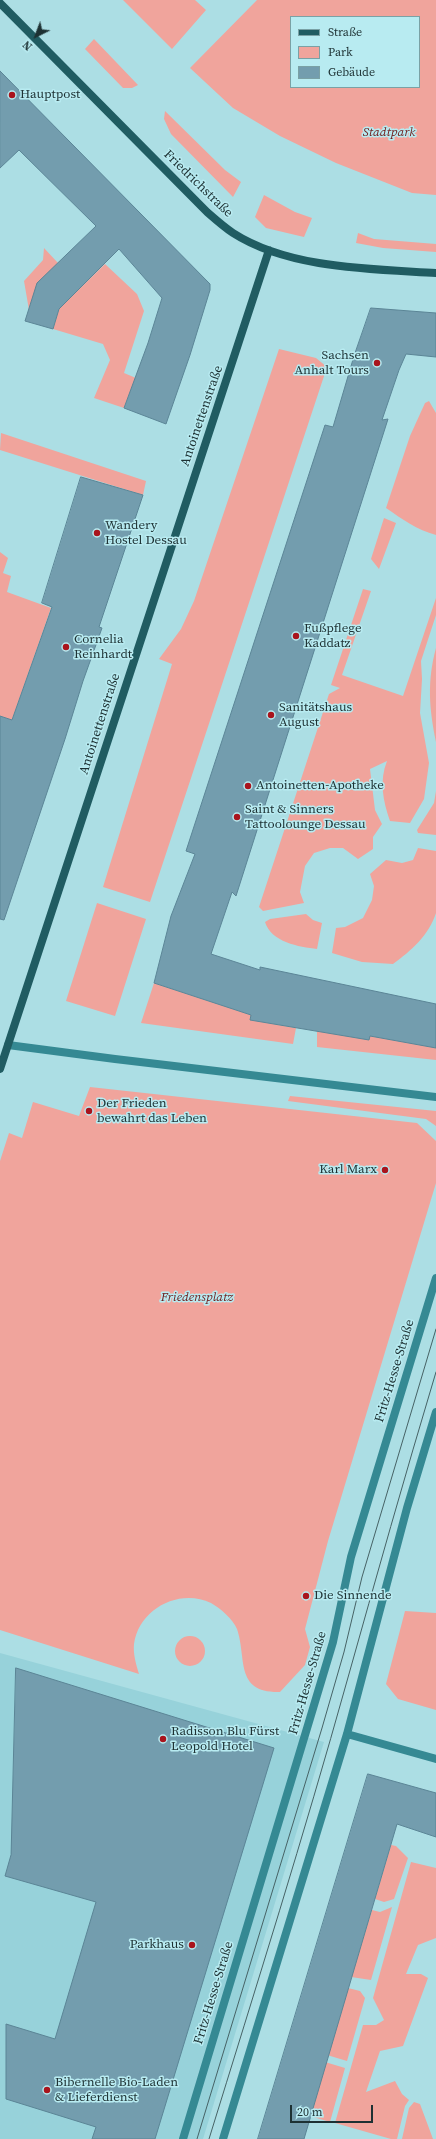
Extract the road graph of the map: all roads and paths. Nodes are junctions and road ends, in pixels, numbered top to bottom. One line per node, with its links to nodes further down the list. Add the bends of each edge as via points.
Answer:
1 (0, 3): 2 (main road, Friedrichstraße, via 207,212 233,233)
2 (268, 250): 3 (main road, Friedrichstraße, via 356,268); 4 (main road, Antoinettenstraße)
3 (436, 273)
4 (8, 1045): 5 (main road, Antoinettenstraße); 6 (street)
5 (0, 1069)
6 (436, 1097)
7 (436, 1278): 11 (street, Fritz-Hesse-Straße, via 351,1557 333,1642)
8 (436, 1412): 9 (street, via 403,1522)
9 (348, 1734): 10 (street); 12 (street)
10 (436, 1759)
11 (182, 2139)
12 (223, 2139)

